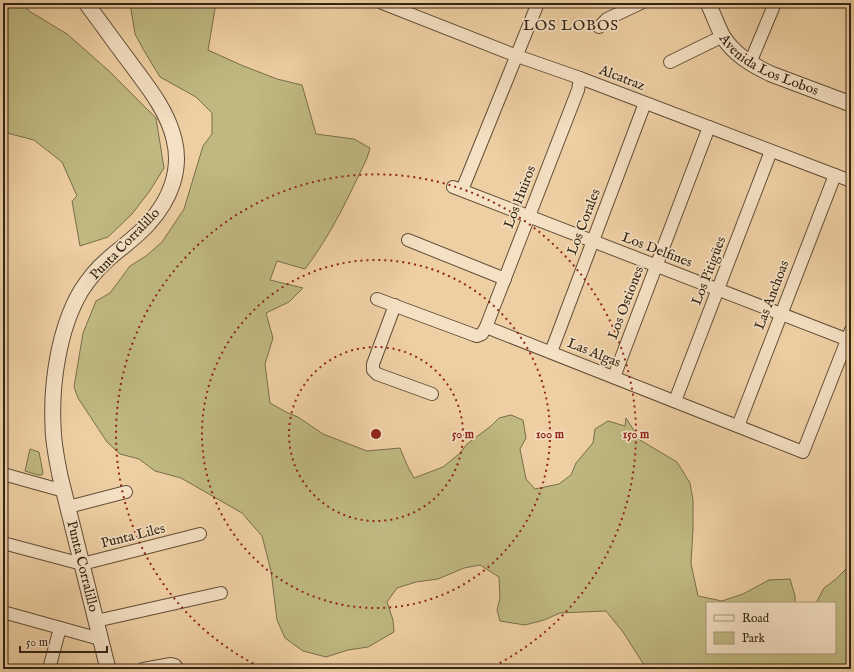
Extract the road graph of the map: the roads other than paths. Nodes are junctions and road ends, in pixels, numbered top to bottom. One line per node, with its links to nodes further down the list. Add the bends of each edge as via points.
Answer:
1 (86, 3): 36 (street, Punta Corralillo, via 161,107 173,134 177,161 172,187 164,204 140,232 90,278 68,317 61,343 53,401 54,441)
2 (382, 3): 9 (street, Alcatraz)
3 (538, 3): 9 (street)
4 (641, 3): 7 (street, via 607,19)
5 (708, 3): 8 (street, Avenida Los Lobos)
6 (775, 3): 11 (street)
7 (600, 27)
8 (723, 36): 10 (street); 11 (street, Avenida Los Lobos, via 737,53)
9 (517, 56): 12 (street, Alcatraz); 19 (street, Los Delfines, via 457,188)
10 (670, 62)
11 (750, 63): 14 (street, Avenida Los Lobos, via 771,74)
12 (580, 78): 13 (street, Alcatraz); 19 (street, Los Huiros, via 578,90)
13 (645, 103): 15 (street, Alcatraz); 21 (street, Los Corales)
14 (851, 104)
15 (708, 127): 16 (street, Alcatraz); 22 (street, Los Ostiones)
16 (771, 151): 17 (street, Alcatraz); 24 (street, Los Pitigües)
17 (834, 175): 18 (street, Alcatraz); 27 (street, Las Anchoas)
18 (851, 181)
19 (529, 216): 21 (street, Los Delfines); 23 (street, Los Huiros)
20 (408, 240): 23 (street)
21 (592, 241): 22 (street, Los Delfines); 30 (street, Los Corales)
22 (656, 265): 24 (street, Los Delfines); 31 (street, Los Ostiones)
23 (505, 279): 28 (street, Los Huiros)
24 (718, 289): 27 (street, Los Delfines); 33 (street, Los Pitigües)
25 (377, 299): 26 (street)
26 (394, 305): 28 (street, via 477,336 482,334); 32 (street, via 372,364 373,370 377,374)
27 (781, 314): 29 (street, Los Delfines); 34 (street, Las Anchoas)
28 (486, 326): 30 (street, Las Algas)
29 (850, 337): 34 (street, Las Algas, via 803,452)
30 (551, 352): 31 (street, Las Algas)
31 (614, 377): 33 (street, Las Algas)
32 (432, 394)
33 (675, 401): 34 (street, Las Algas)
34 (738, 426)
35 (3, 474): 36 (street)
36 (64, 491): 38 (street, Punta Corralillo)
37 (126, 492): 38 (street)
38 (68, 507): 41 (street, Punta Corralillo)
39 (200, 534): 41 (street, Punta Liles)
40 (3, 543): 41 (street, Punta Liles)
41 (82, 564): 44 (street, Punta Corralillo)
42 (221, 593): 44 (street)
43 (3, 612): 45 (street)
44 (96, 621): 46 (street, Punta Corralillo)
45 (60, 628): 46 (street); 47 (street)
46 (100, 639): 48 (street, Punta Corralillo)
47 (49, 669)
48 (108, 669)
49 (143, 669): 50 (street, via 171,664)
50 (178, 669)

